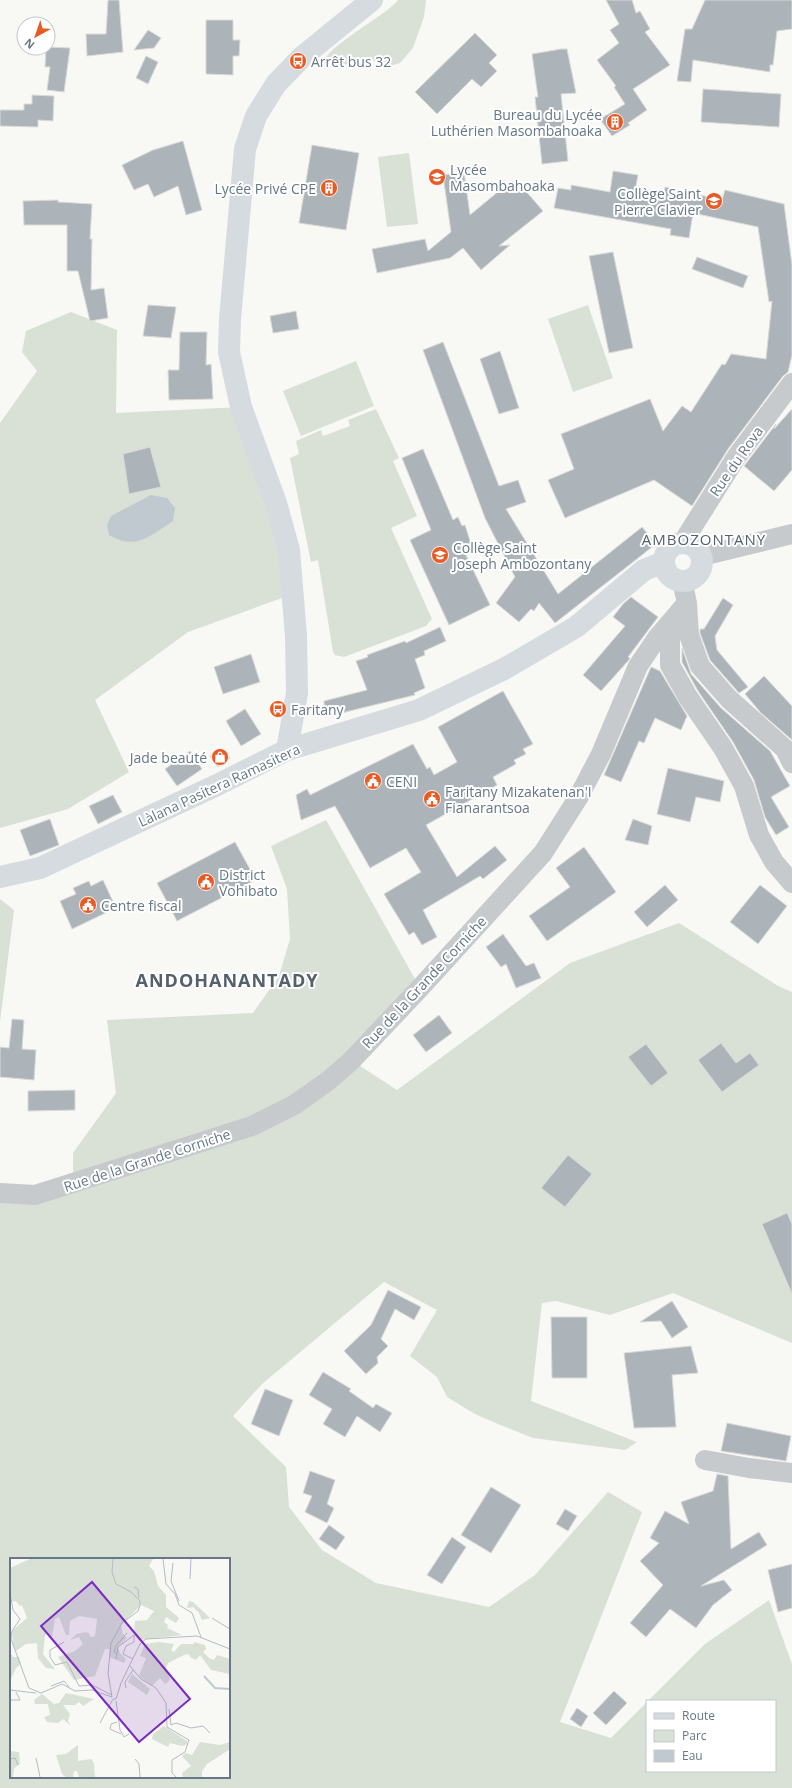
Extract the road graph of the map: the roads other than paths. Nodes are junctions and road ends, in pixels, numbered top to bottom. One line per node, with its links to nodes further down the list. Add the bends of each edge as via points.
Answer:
1 (372, 0): 10 (street, via 302,57 276,84 256,116 245,149 229,352 241,407 276,503 289,550 298,693)
2 (792, 383): 4 (street, Rue du Rova, via 736,456)
3 (792, 534): 5 (street)
4 (683, 542): 5 (street, via 696,547); 6 (street, via 669,548)
5 (702, 556): 7 (street, via 698,574 691,580)
6 (664, 562): 7 (street, via 671,577); 10 (street, Làlana Pasitera Ramasitera, via 644,570 576,628 504,669 419,710)
7 (682, 581): 8 (street)
8 (687, 603): 9 (street, Rue de la Grande Corniche); 11 (street, via 689,635 700,666 729,699 785,750)
9 (670, 623): 13 (street, via 670,665 744,786 758,835 774,862); 14 (street, Rue de la Grande Corniche, via 638,666 601,754 578,798 543,853 420,988 334,1076 294,1105 252,1126 35,1195)
10 (287, 750): 12 (street, Làlana Pasitera Ramasitera, via 40,868)
11 (792, 763)
12 (0, 877)
13 (792, 883)
14 (0, 1193)
15 (705, 1460): 16 (street)
16 (792, 1473)

